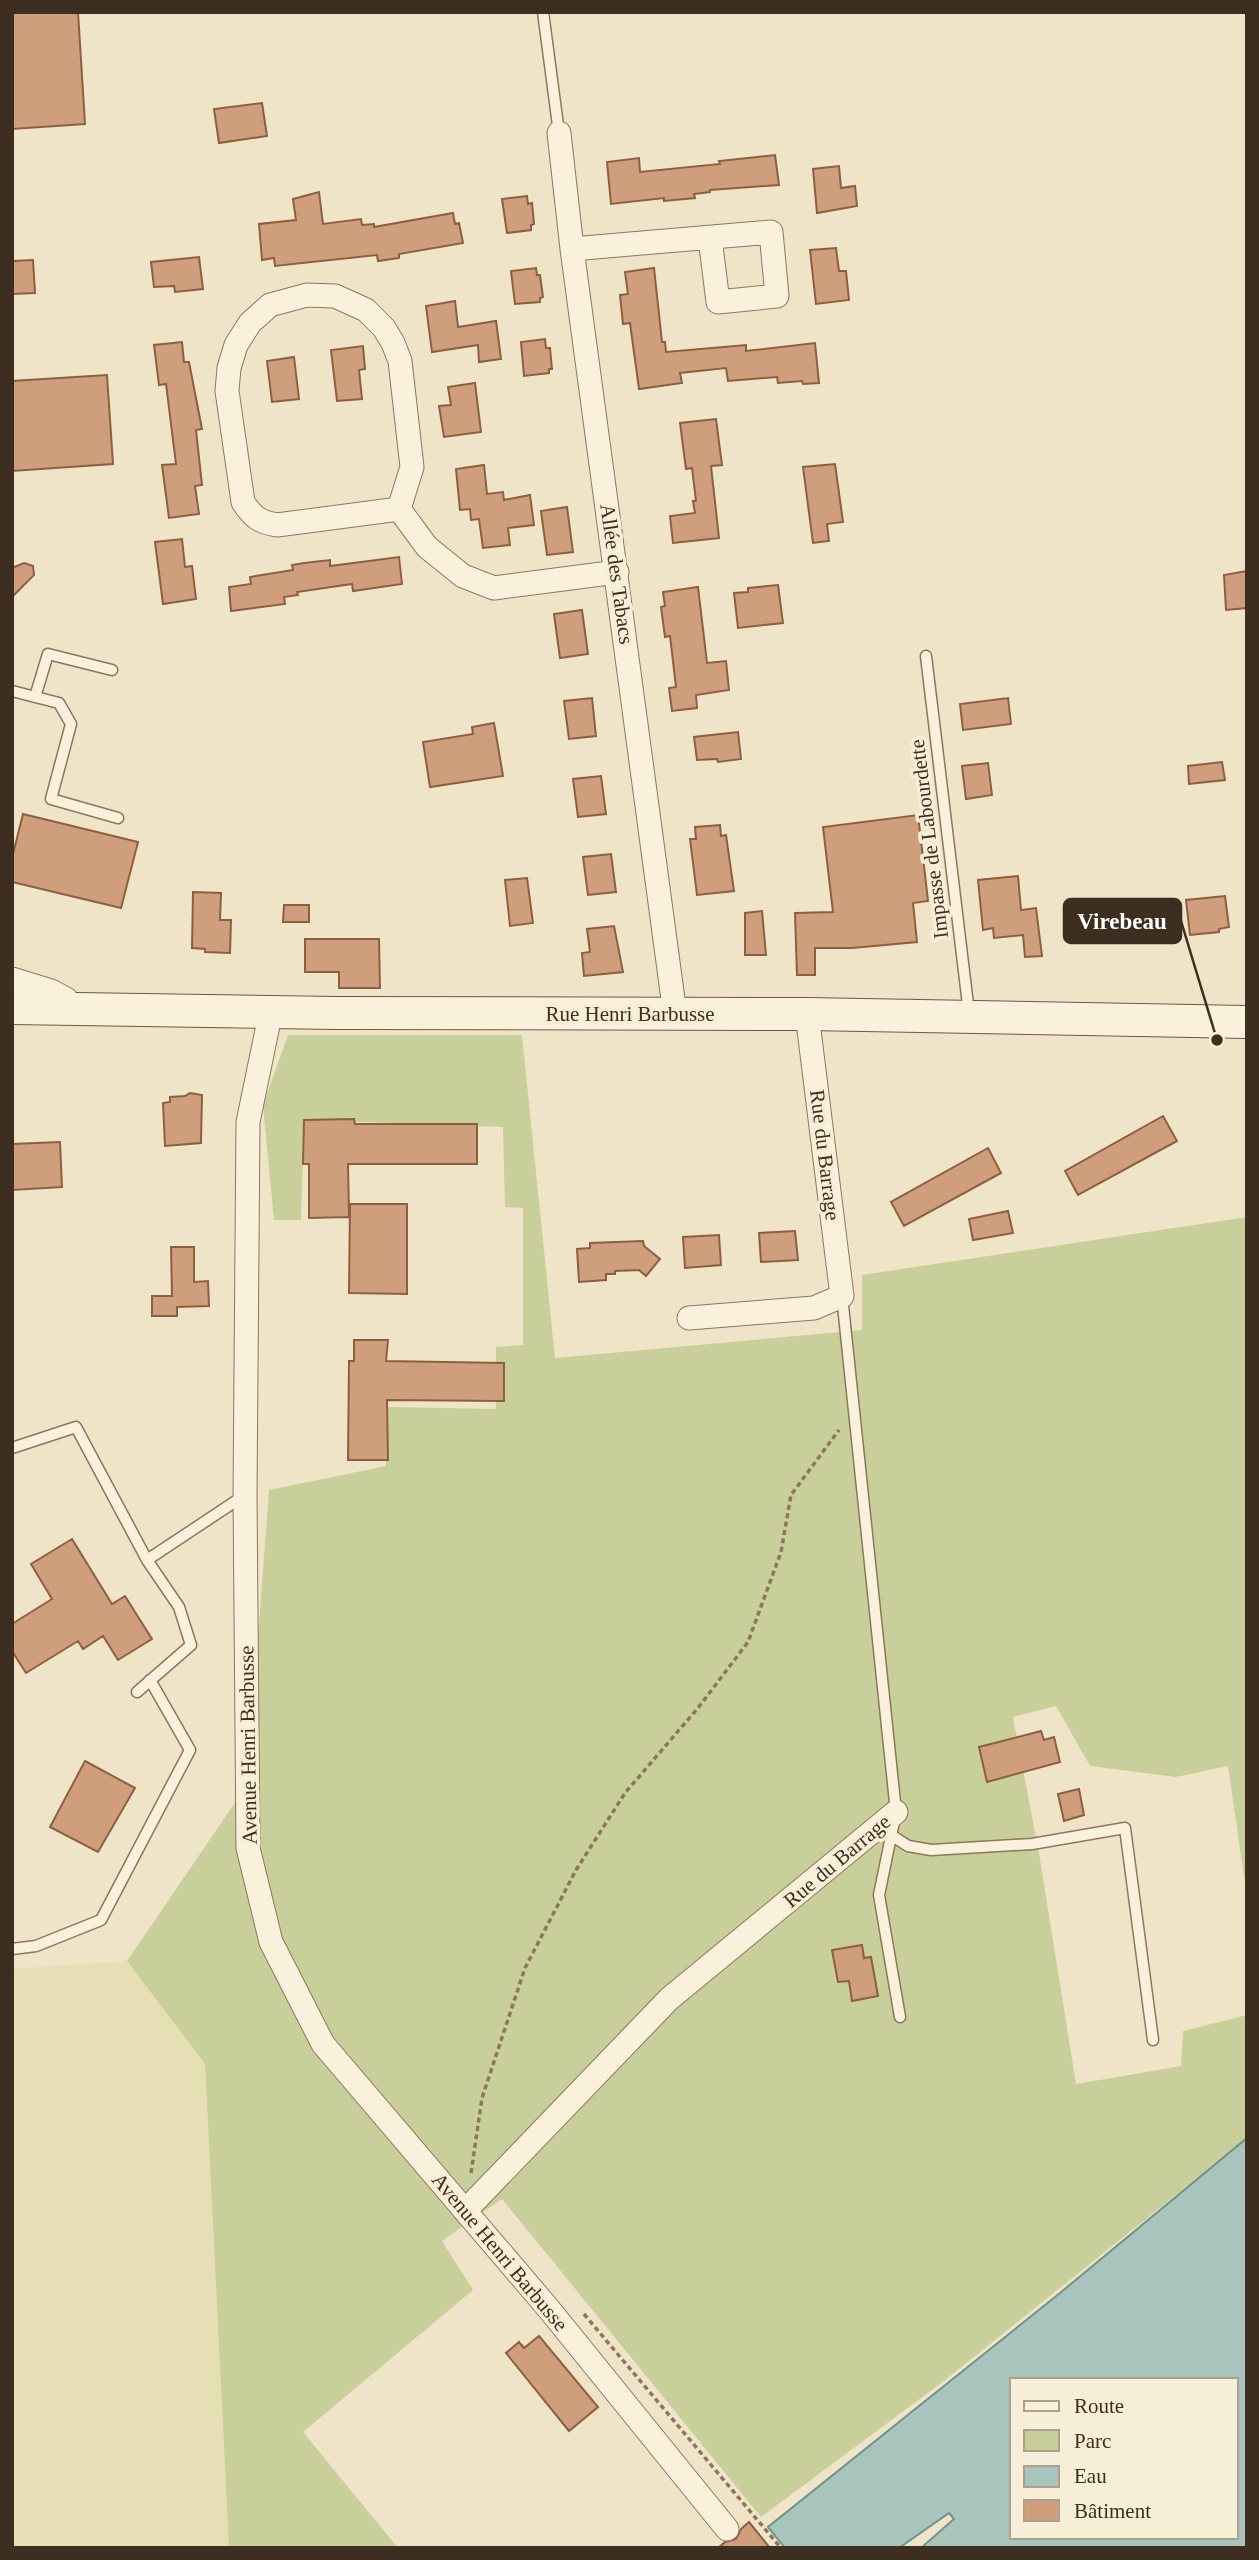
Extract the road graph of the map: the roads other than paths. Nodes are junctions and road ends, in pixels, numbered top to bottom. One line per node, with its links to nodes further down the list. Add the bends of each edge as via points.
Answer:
1 (543, 12): 2 (lane)
2 (559, 133): 4 (street, Allée des Tabacs)
3 (710, 239): 4 (street)
4 (572, 249): 6 (street, Allée des Tabacs)
5 (399, 509): 5 (street, via 412,467 400,360 384,328 366,310 335,296 307,295 270,304 250,323 229,368 227,391 243,502 260,522 276,526); 6 (street, via 427,547 463,576 494,588)
6 (617, 572): 16 (street, Allée des Tabacs)
7 (926, 656): 18 (lane, Impasse de Labourdette)
8 (112, 670): 10 (lane, via 48,654)
9 (12, 691): 10 (lane)
10 (35, 697): 11 (lane, via 59,703 71,724 51,799)
11 (118, 818)
12 (12, 979): 14 (street, via 66,999)
13 (12, 1008): 14 (main road, Rue Henri Barbusse)
14 (68, 1009): 15 (main road, Rue Henri Barbusse)
15 (271, 1010): 16 (main road, Rue Henri Barbusse); 23 (street, Avenue Henri Barbusse, via 248,1122)
16 (675, 1014): 17 (main road, Rue Henri Barbusse)
17 (807, 1014): 18 (main road, Rue Henri Barbusse); 20 (street, Rue du Barrage)
18 (969, 1016): 19 (main road, Rue Henri Barbusse)
19 (1247, 1022)
20 (842, 1296): 21 (street, via 814,1308); 27 (lane, Rue du Barrage)
21 (689, 1318)
22 (12, 1448): 24 (lane, via 75,1427)
23 (245, 1495): 24 (lane); 31 (street, Avenue Henri Barbusse, via 248,1848 271,1942 323,2044)
24 (147, 1560): 25 (lane, via 179,1607 191,1645)
25 (150, 1680): 26 (lane); 28 (lane, via 190,1749 101,1920 36,1947)
26 (137, 1692)
27 (894, 1824): 29 (lane, via 879,1895); 30 (lane, via 908,1846 931,1850 1032,1843 1125,1828); 31 (street, Rue du Barrage, via 669,1999)
28 (12, 1949)
29 (900, 2017)
30 (1153, 2040)
31 (465, 2211): 32 (street, Avenue Henri Barbusse)
32 (727, 2529)

